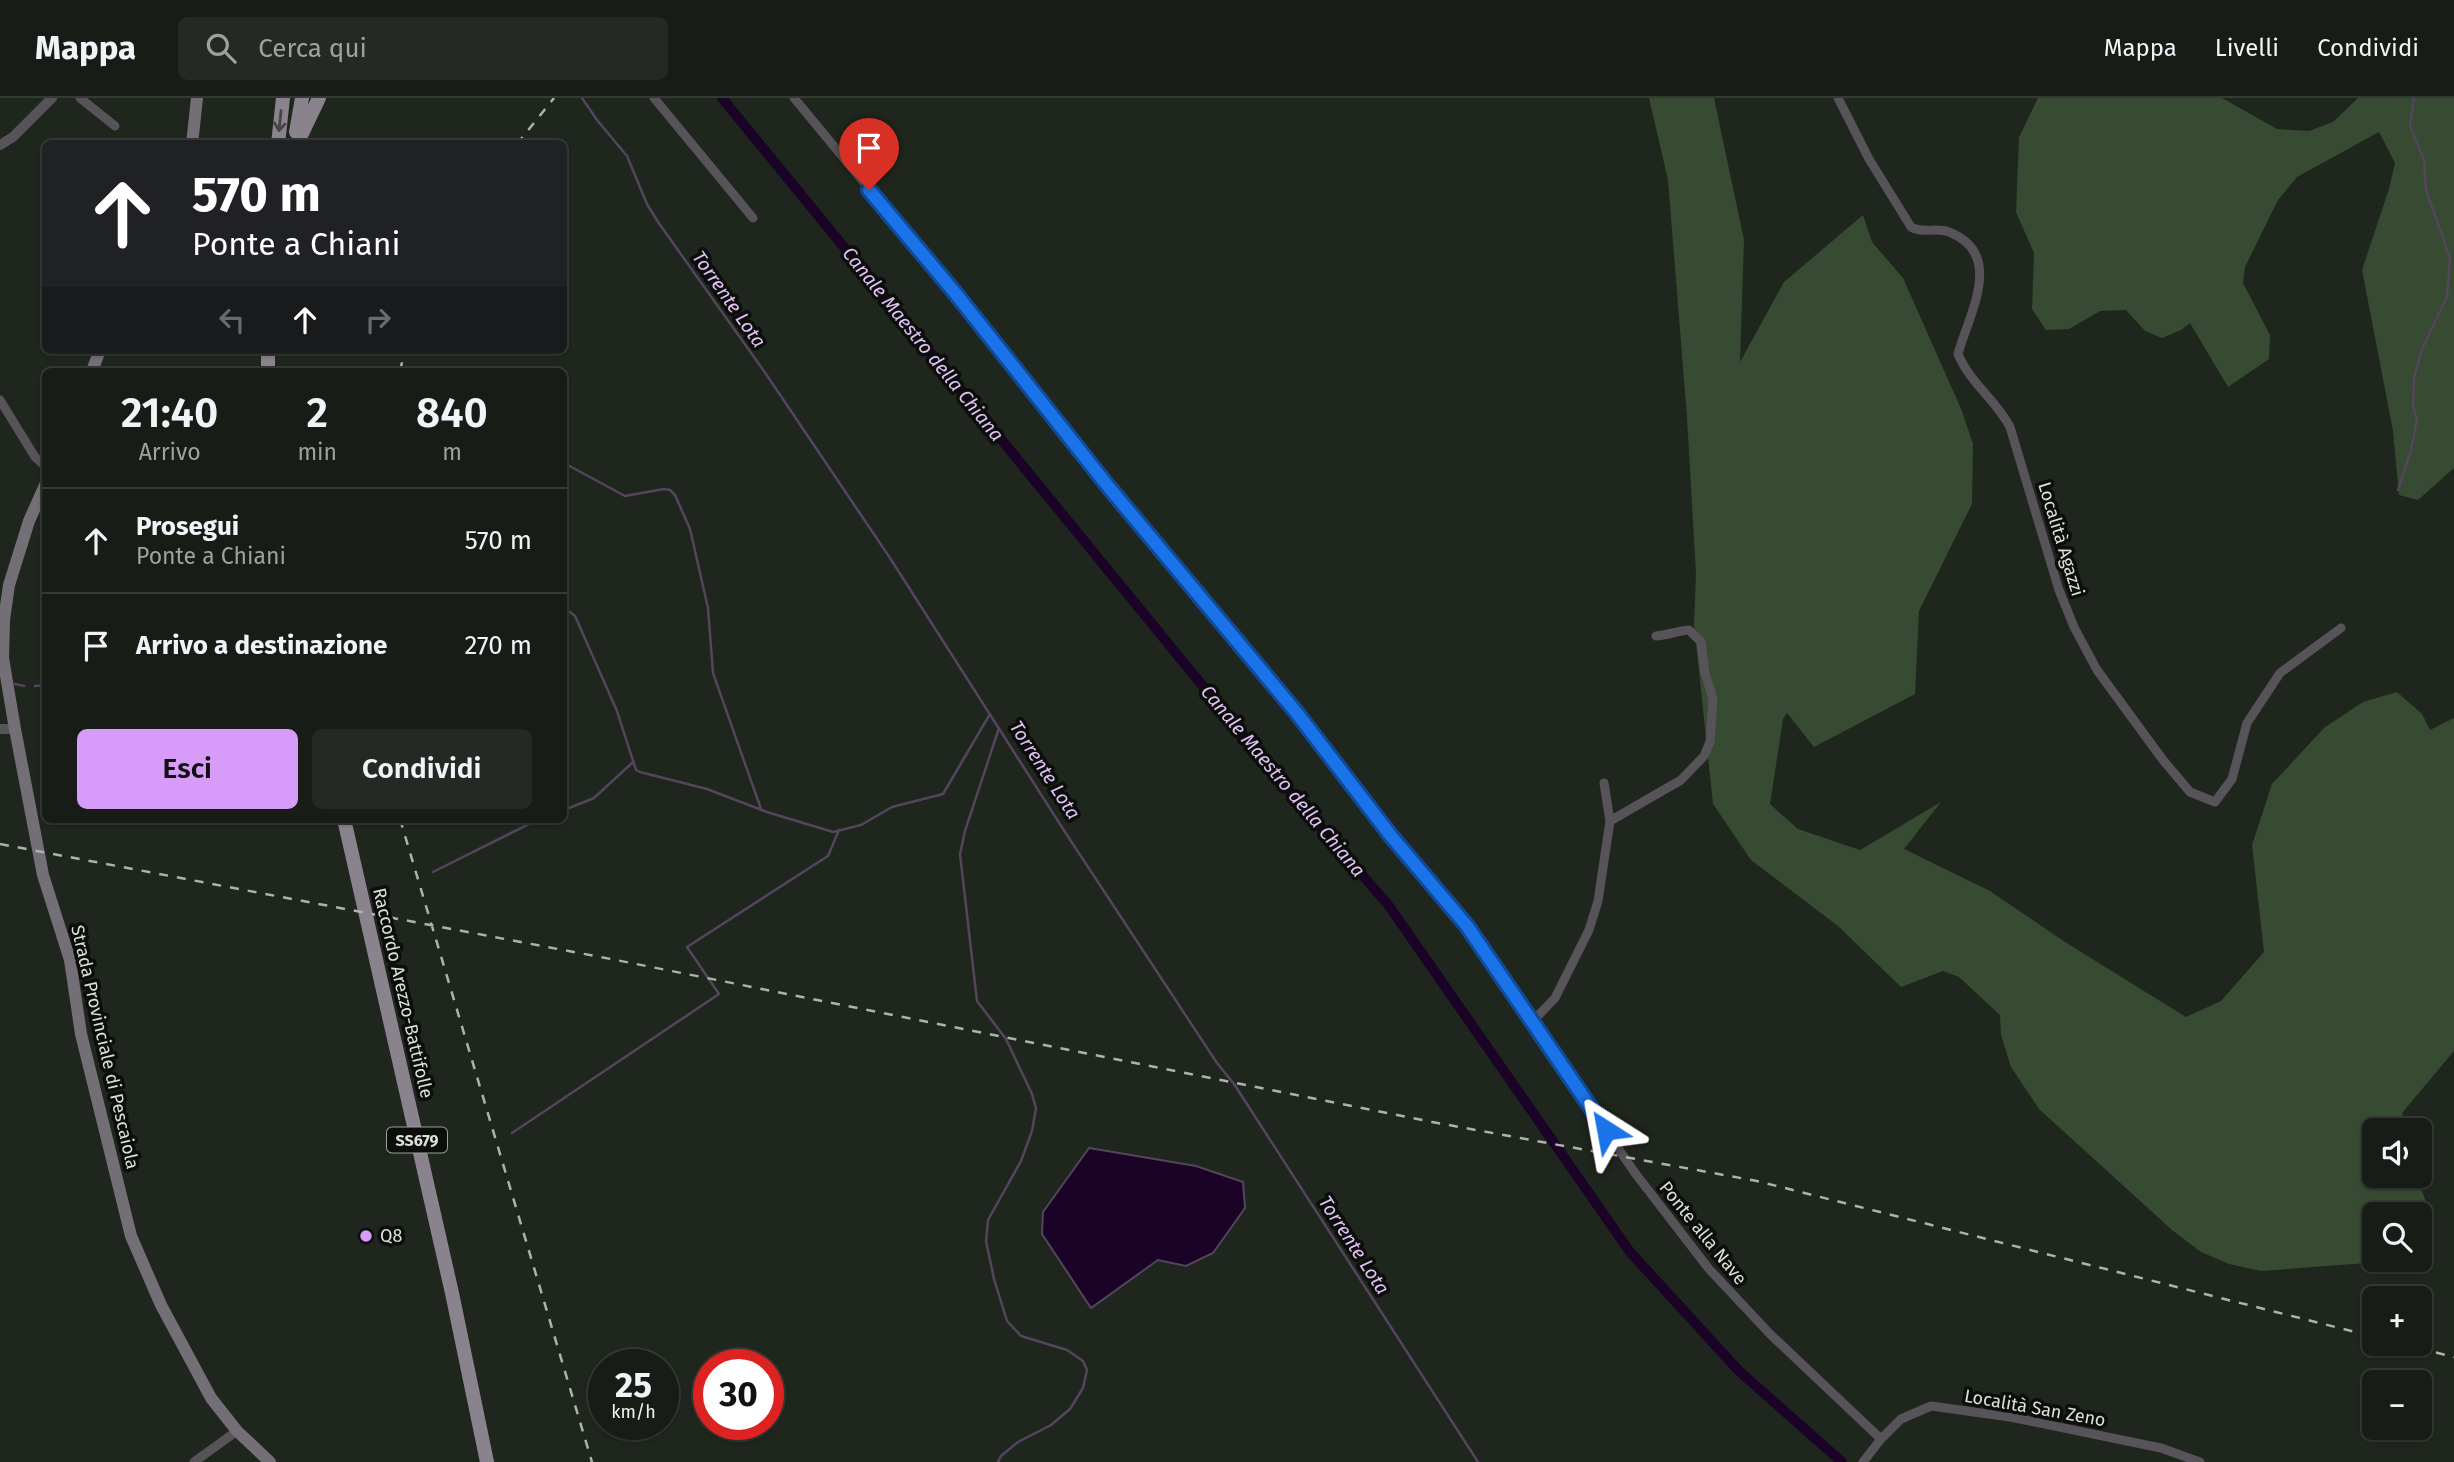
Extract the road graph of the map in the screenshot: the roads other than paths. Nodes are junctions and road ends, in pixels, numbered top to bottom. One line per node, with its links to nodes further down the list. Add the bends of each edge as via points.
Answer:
1 (52, 98): 15 (street)
2 (80, 98): 10 (street)
3 (197, 98): 11 (main road)
4 (283, 98): 12 (main road, one-way to 12)
5 (302, 98): 13 (main road)
6 (319, 98): 14 (main road)
7 (654, 98): 16 (street)
8 (794, 98): 27 (street, Ponte alla Nave, via 1467,926)
9 (1838, 98): 20 (street, Località Agazzi, via 1911,227 1947,231 1975,254 1981,274 1979,293 1958,354 2010,426 2074,627 2097,670 2190,792 2215,802 2232,779 2246,723 2280,673)
10 (115, 126)
11 (192, 140)
12 (278, 140)
13 (296, 140)
14 (297, 140)
15 (0, 145)
16 (753, 218)
17 (0, 400): 18 (street)
18 (42, 463)
19 (42, 492): 23 (main road, Strada Provinciale di Pescaiola, via 9,585 4,620 3,658)
20 (2340, 628)
21 (1656, 636): 25 (street, via 1689,630 1701,642 1713,699 1710,742 1704,756 1681,780)
22 (0, 729): 23 (street)
23 (15, 729): 28 (main road, Strada Provinciale di Pescaiola, via 43,875 70,960 81,1034 131,1236 191,1363)
24 (1604, 783): 25 (street)
25 (1610, 821): 27 (street, via 1589,930 1555,998)
26 (345, 823): 32 (main road, Raccordo Arezzo-Battifolle / SS679, via 452,1293)
27 (1533, 1021): 29 (street, Ponte alla Nave, via 1635,1173 1709,1269)
28 (237, 1432): 30 (street); 31 (main road, Strada Provinciale di Pescaiola)
29 (1878, 1442): 33 (street, Località San Zeno); 34 (street, Località San Zeno, via 1901,1419 1931,1406 2161,1448)
30 (194, 1462)
31 (270, 1462)
32 (485, 1462)
33 (1863, 1462)
34 (2200, 1462)

